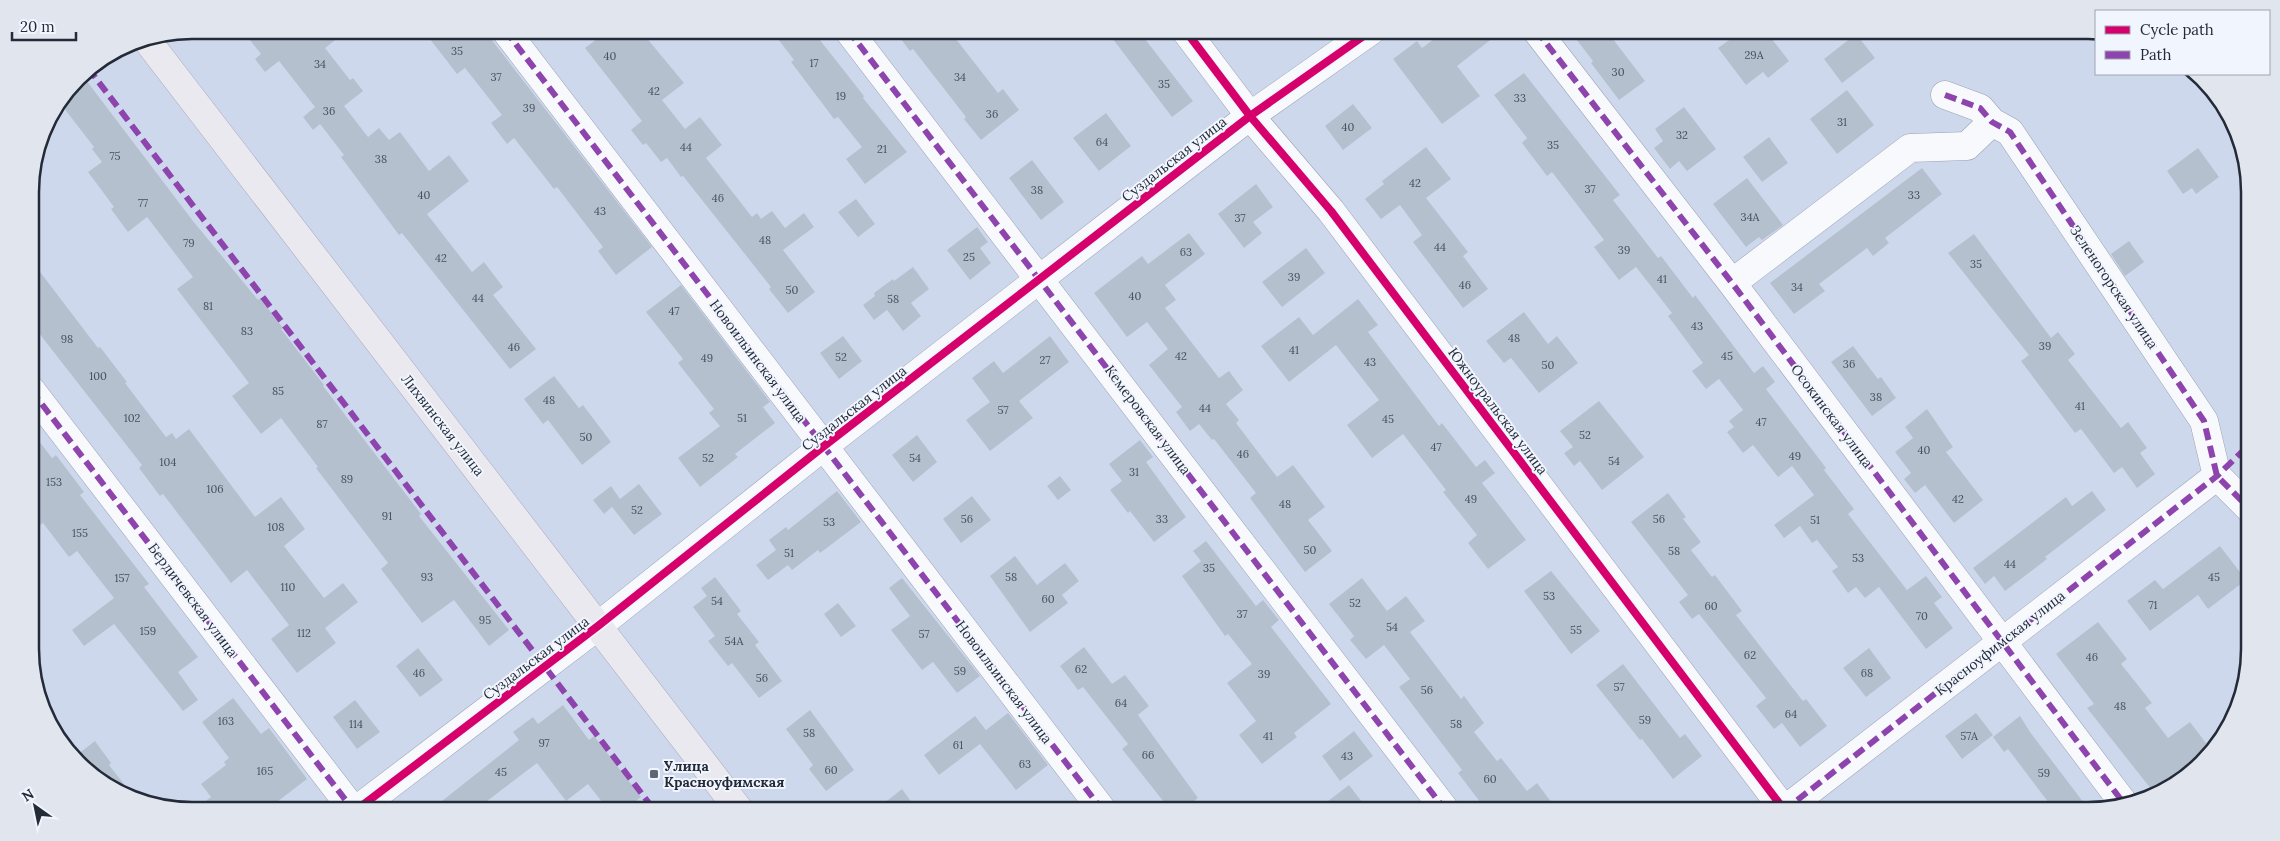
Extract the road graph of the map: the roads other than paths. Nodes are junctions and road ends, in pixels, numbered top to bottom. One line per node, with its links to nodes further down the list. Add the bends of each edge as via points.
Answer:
1 (512, 39): 13 (street, Новоильинская улица)
2 (855, 39): 10 (street, Кемеровская улица)
3 (1193, 39): 8 (street, Южноуральская улица)
4 (1359, 39): 8 (street, Суздальская улица)
5 (1543, 39): 11 (street, Осокинская улица)
6 (151, 45): 16 (main road, Лихвинская улица)
7 (1945, 95): 9 (street, Зеленогорская улица, via 1980,108)
8 (1250, 116): 10 (street, Суздальская улица); 24 (street, Южноуральская улица, via 1331,211)
9 (1992, 122): 11 (street, via 1967,146 1910,148); 14 (street, Зеленогорская улица, via 2010,132 2204,421)
10 (1040, 280): 13 (street, Суздальская улица); 23 (street, Кемеровская улица)
11 (1732, 283): 17 (street, Осокинская улица)
12 (39, 399): 19 (street, Бердичевская улица)
13 (824, 446): 16 (street, Суздальская улица); 22 (street, Новоильинская улица)
14 (2216, 476): 15 (street); 17 (street, Красноуфимская улица)
15 (2241, 500)
16 (598, 626): 20 (street, Суздальская улица); 21 (main road, Лихвинская улица)
17 (2001, 642): 18 (street, Осокинская улица); 25 (street, Красноуфимская улица)
18 (2121, 798)
19 (348, 802)
20 (367, 802)
21 (733, 802)
22 (1096, 802)
23 (1439, 802)
24 (1777, 802)
25 (1796, 802)

